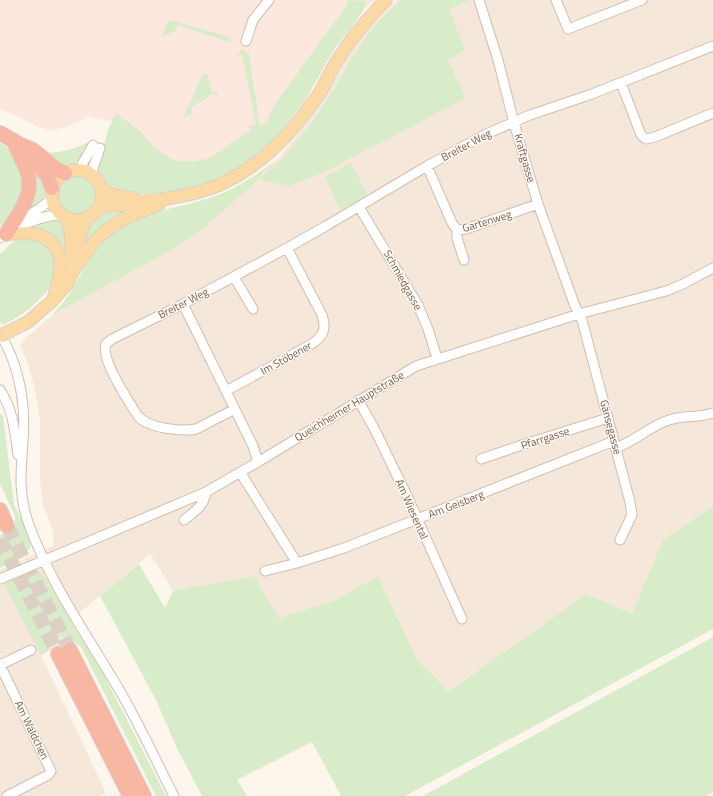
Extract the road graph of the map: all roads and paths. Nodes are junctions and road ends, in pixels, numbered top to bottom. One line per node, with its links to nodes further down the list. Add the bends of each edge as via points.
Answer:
1 (268, 0): 6 (street, via 253,20)
2 (481, 0): 10 (street, Kraftgasse)
3 (556, 0): 4 (street, via 568,29)
4 (642, 0)
5 (380, 3): 19 (main road, via 341,54 309,108 270,152 231,179 199,192)
6 (246, 40)
7 (713, 46): 8 (street, Breiter Weg)
8 (621, 83): 9 (street, via 641,135 646,139); 10 (street, Breiter Weg, via 537,112)
9 (713, 113)
10 (514, 123): 13 (street, Breiter Weg, via 486,134); 21 (street, Kraftgasse)
11 (0, 133): 12 (highway)
12 (17, 142): 15 (highway); 18 (highway, via 47,175); 28 (highway, via 28,176 29,189 25,204)
13 (427, 166): 22 (street, Breiter Weg); 27 (street, Gartenweg)
14 (79, 170): 15 (main road); 16 (main road); 16 (street, via 97,147)
15 (65, 173): 18 (main road, via 57,179)
16 (93, 176): 17 (main road)
17 (101, 189): 20 (main road, via 110,194); 23 (main road)
18 (52, 193): 24 (main road, via 54,207); 26 (street, via 44,206 29,215)
19 (174, 198): 20 (main road); 31 (main road, via 114,224)
20 (145, 201): 23 (main road)
21 (538, 204): 27 (street, Gartenweg); 37 (street, Kraftgasse)
22 (359, 207): 29 (street, Breiter Weg); 39 (street, Schmiedgasse, via 415,300)
23 (98, 209): 25 (main road)
24 (64, 217): 25 (main road, via 76,220); 26 (street, via 48,216); 31 (main road, via 70,227)
25 (87, 218): 31 (main road, via 81,229)
26 (18, 226): 28 (street)
27 (457, 230): 30 (street)
28 (3, 236): 34 (main road, via 30,233 49,240 60,257 61,270)
29 (287, 248): 33 (street, Breiter Weg); 41 (street, Im Stöbener, via 322,315 325,324 322,335 319,340)
30 (464, 260)
31 (73, 266): 34 (main road, via 67,284)
32 (713, 268): 37 (street, Queichheimer Hauptstraße, via 671,289)
33 (234, 277): 35 (street, Breiter Weg); 36 (street)
34 (53, 300): 38 (main road, via 28,322)
35 (183, 304): 41 (street); 43 (street, Breiter Weg, via 109,341 105,354 113,374 141,420 150,424 196,429)
36 (253, 309)
37 (579, 314): 39 (street, Queichheimer Hauptstraße); 45 (street, Gänsegasse)
38 (3, 334): 49 (street, via 22,397 24,419)
39 (437, 358): 42 (street, Queichheimer Hauptstraße, via 412,368)
40 (0, 390): 49 (street, via 12,415)
41 (226, 391): 43 (street)
42 (358, 400): 48 (street, Queichheimer Hauptstraße); 53 (street, Am Wiesental)
43 (235, 409): 48 (street)
44 (713, 413): 46 (street, Am Geisberg, via 670,419)
45 (608, 418): 46 (street, Gänsegasse); 47 (street, Pfarrgasse)
46 (615, 445): 53 (street, Am Geisberg); 56 (street, Gänsegasse, via 632,512)
47 (481, 459)
48 (258, 462): 50 (street, Queichheimer Hauptstraße)
49 (20, 466): 57 (street, via 20,485 26,515)
50 (240, 472): 51 (street, Queichheimer Hauptstraße); 58 (street)
51 (206, 492): 54 (street, via 201,504); 57 (street, Queichheimer Hauptstraße)
52 (0, 510): 55 (highway)
53 (417, 519): 58 (street, Am Geisberg, via 344,548); 61 (street, Am Wiesental)
54 (184, 520)
55 (8, 526)
56 (620, 540)
57 (44, 561): 60 (street, Queichheimer Hauptstraße); 67 (street, via 68,608 124,700)
58 (297, 563): 59 (street, Am Geisberg)
59 (265, 571)
60 (0, 579)
61 (462, 619)
62 (31, 650): 63 (street)
63 (0, 665): 64 (street, Am Wäldchen, via 51,771)
64 (7, 796)
65 (130, 796): 66 (highway, via 64,652)
66 (144, 796)
67 (174, 796)

